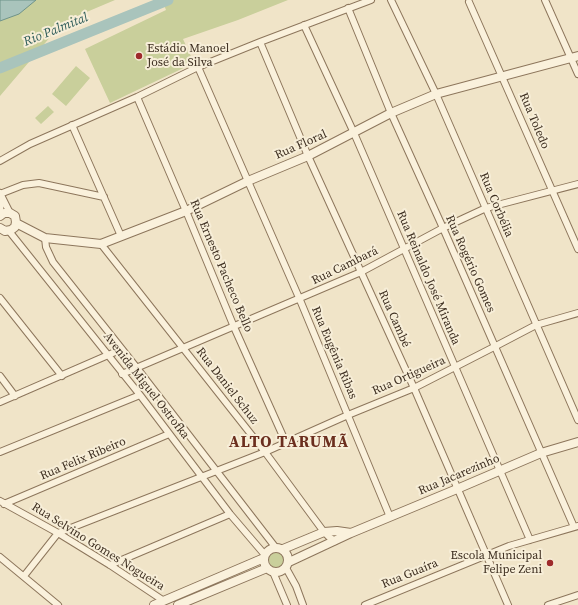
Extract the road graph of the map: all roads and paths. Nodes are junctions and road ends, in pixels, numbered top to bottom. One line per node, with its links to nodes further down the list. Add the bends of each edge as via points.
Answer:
1 (371, 0): 5 (street)
2 (391, 0): 12 (street, Rua Corbélia)
3 (545, 0): 8 (street)
4 (469, 2): 11 (street, Rua Toledo)
5 (348, 8): 6 (street); 14 (street, Rua Rogério Gomes)
6 (304, 25): 7 (street); 16 (street, Rua Reinaldo José Miranda)
7 (260, 42): 9 (street); 17 (street, Rua Cambé)
8 (574, 57): 10 (street); 11 (street, Rua Floral)
9 (198, 67): 13 (street); 19 (street, Rua Eugênia Ribas)
10 (578, 74)
11 (502, 75): 12 (street, Rua Floral); 21 (street, Rua Toledo)
12 (436, 94): 14 (street, Rua Floral); 24 (street, Rua Corbélia)
13 (136, 97): 15 (street); 25 (street, Rua Ernesto Pacheco Bello)
14 (391, 114): 16 (street, Rua Floral); 30 (street, Rua Rogério Gomes)
15 (72, 125): 18 (street); 23 (street)
16 (354, 133): 17 (street, Rua Floral); 36 (street, Rua Reinaldo José Miranda)
17 (308, 156): 19 (street, Rua Floral); 38 (street, Rua Cambé)
18 (0, 161)
19 (248, 181): 25 (street, Rua Floral); 40 (street, Rua Eugênia Ribas)
20 (578, 184): 21 (street, Rua Cambará)
21 (552, 192): 24 (street, Rua Cambará); 37 (street, Rua Toledo)
22 (0, 194): 23 (street, via 23,185 39,183); 26 (street); 27 (street)
23 (104, 197): 33 (street)
24 (486, 208): 30 (street, Rua Cambará); 42 (street, Rua Corbélia)
25 (186, 211): 33 (street, Rua Floral); 43 (street, Rua Ernesto Pacheco Bello)
26 (10, 213): 27 (street); 28 (street, via 16,218)
27 (0, 215)
28 (16, 223): 31 (street); 32 (street, Rua Floral)
29 (0, 228): 31 (street, Rua Floral)
30 (443, 228): 36 (street, Rua Cambará); 44 (street, Rua Rogério Gomes)
31 (10, 230): 32 (street, Rua Floral); 47 (street, Avenida Miguel Ostrofka)
32 (34, 233): 34 (street, Rua Floral)
33 (121, 236): 35 (street, Rua Floral)
34 (45, 238): 35 (street, Rua Floral); 46 (street, Avenida Miguel Ostrofka, via 53,262)
35 (101, 244): 45 (street, Rua Daniel Schuz)
36 (403, 249): 38 (street, Rua Cambará); 49 (street, Rua Reinaldo José Miranda)
37 (578, 249)
38 (361, 272): 40 (street, Rua Cambará); 53 (street, Rua Cambé)
39 (0, 298): 52 (street)
40 (300, 300): 43 (street, Rua Cambará); 57 (street, Rua Eugênia Ribas)
41 (578, 313): 42 (street, Rua Ortigueira)
42 (536, 325): 44 (street, Rua Ortigueira); 58 (street, Rua Corbélia)
43 (234, 327): 45 (street, Rua Cambará); 61 (street, Rua Ernesto Pacheco Bello)
44 (494, 347): 49 (street, Rua Ortigueira); 64 (street, Rua Rogério Gomes)
45 (183, 348): 48 (street, Rua Cambará); 63 (street, Rua Daniel Schuz)
46 (122, 349): 47 (street); 48 (street, Avenida Miguel Ostrofka)
47 (109, 356): 50 (street, Avenida Miguel Ostrofka); 52 (street)
48 (137, 368): 50 (street, Rua Cambará); 65 (street, Avenida Miguel Ostrofka)
49 (455, 368): 53 (street, Rua Ortigueira); 66 (street, Rua Reinaldo José Miranda)
50 (122, 374): 54 (street, Avenida Miguel Ostrofka)
51 (0, 376): 55 (street)
52 (62, 376): 55 (street)
53 (414, 388): 57 (street, Rua Ortigueira); 68 (street, Rua Cambé)
54 (140, 395): 59 (street, Avenida Miguel Ostrofka); 62 (street)
55 (15, 396): 56 (street)
56 (0, 402)
57 (348, 415): 61 (street, Rua Ortigueira); 71 (street, Rua Eugênia Ribas)
58 (578, 420)
59 (170, 434): 67 (street, Avenida Miguel Ostrofka); 69 (street, Rua Felix Ribeiro)
60 (578, 442): 64 (street, Rua Jacarezinho)
61 (286, 443): 63 (street, Rua Ortigueira)
62 (0, 452)
63 (265, 452): 65 (street, Rua Ortigueira); 74 (street, Rua Daniel Schuz)
64 (541, 453): 66 (street, Rua Jacarezinho); 72 (street, Rua Rogério Gomes)
65 (217, 470): 67 (street, Rua Ortigueira); 78 (street, Avenida Miguel Ostrofka)
66 (500, 470): 68 (street, Rua Jacarezinho); 76 (street, Rua Reinaldo José Miranda)
67 (202, 476): 70 (street, Avenida Miguel Ostrofka); 73 (street, Rua Ortigueira)
68 (457, 490): 71 (street, Rua Jacarezinho); 79 (street, Rua Cambé)
69 (2, 502): 73 (street, Rua Selvino Gomes Nogueira)
70 (230, 514): 81 (street, Avenida Miguel Ostrofka); 82 (street)
71 (390, 517): 75 (street, Rua Jacarezinho)
72 (576, 527): 76 (street, Rua Guaíra)
73 (58, 532): 82 (street, Rua Selvino Gomes Nogueira); 85 (street)
74 (324, 532): 75 (street, Rua Jacarezinho); 77 (street, Rua Daniel Schuz); 78 (street, Rua Jacarezinho)
75 (351, 533): 77 (street, Rua Jacarezinho)
76 (530, 540): 79 (street, Rua Guaíra)
77 (335, 541): 83 (street, Rua Jacarezinho)
78 (279, 549): 81 (street, via 270,550); 83 (street, via 287,554)
79 (485, 555): 93 (street, Rua Guaíra); 94 (street, Rua Cambé)
80 (0, 557): 85 (street)
81 (265, 557): 84 (street, via 264,563); 87 (street)
82 (110, 565): 87 (street, Rua Selvino Gomes Nogueira)
83 (287, 565): 84 (street, via 280,572); 92 (street)
84 (270, 570): 90 (street); 91 (street)
85 (24, 576): 88 (street)
86 (578, 595): 95 (street)
87 (164, 601): 89 (street)
88 (58, 605)
89 (154, 605)
90 (178, 605)
91 (287, 605)
92 (303, 605)
93 (365, 605)
94 (508, 605)
95 (548, 605)

